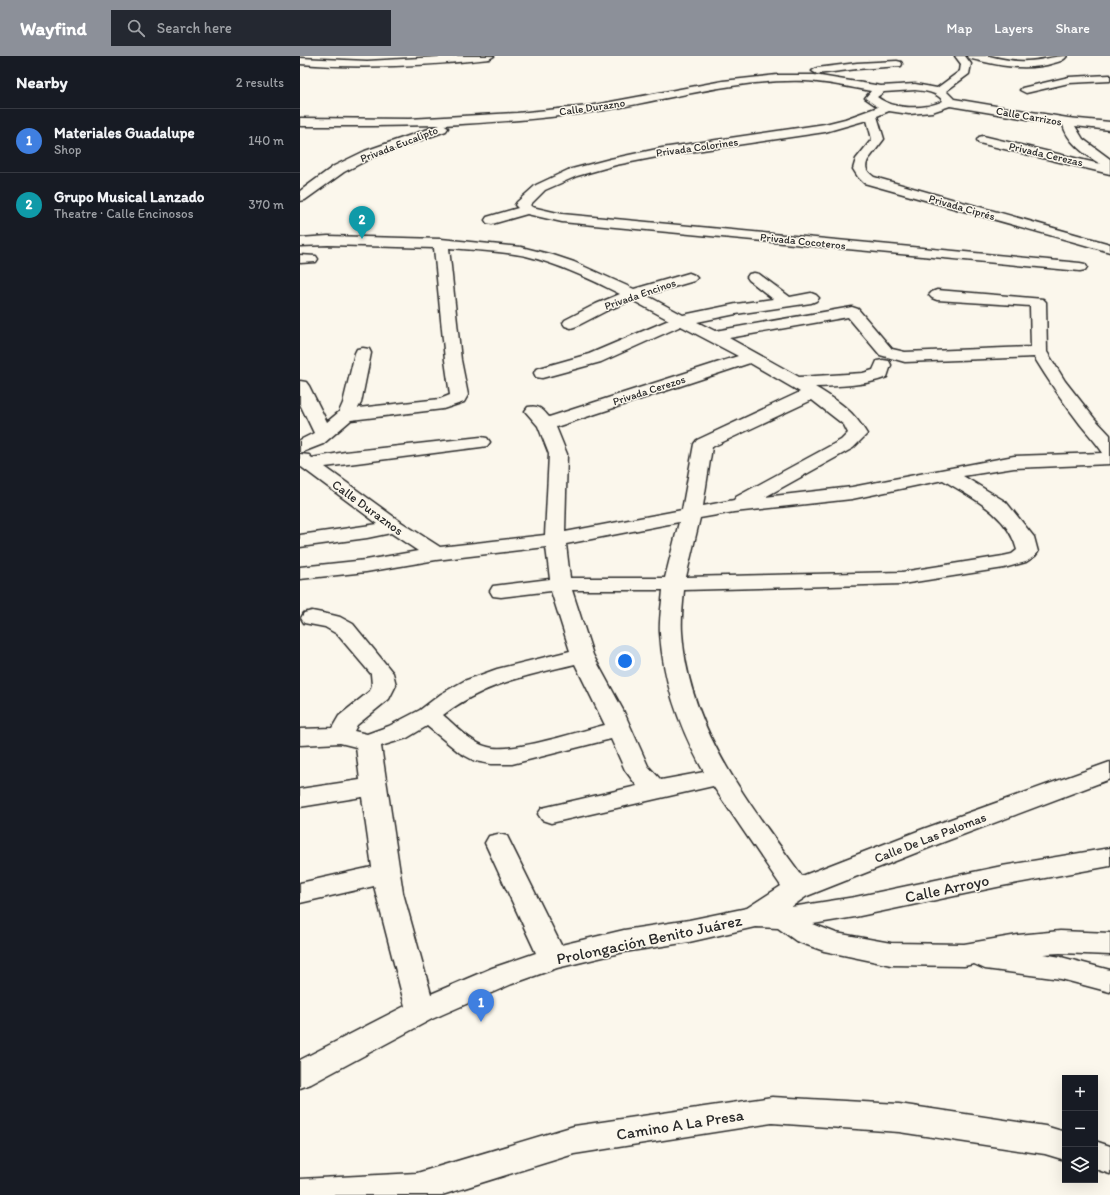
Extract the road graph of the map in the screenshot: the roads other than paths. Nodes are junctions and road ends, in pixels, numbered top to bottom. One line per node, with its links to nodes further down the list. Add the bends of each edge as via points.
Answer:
1 (489, 56): 5 (street)
2 (960, 56): 11 (street)
3 (972, 56): 9 (street)
4 (1062, 56): 8 (street)
5 (468, 57): 6 (street, via 393,64 348,64)
6 (329, 59): 7 (street)
7 (300, 60)
8 (1051, 62): 9 (street); 14 (street)
9 (1004, 63): 11 (street)
10 (897, 64): 12 (street, via 816,71)
11 (975, 72): 17 (street)
12 (804, 78): 15 (street, Calle Durazno); 22 (street, Calle Durazno, via 744,82 590,108)
13 (1110, 78): 14 (street)
14 (1081, 79): 16 (street)
15 (881, 89): 17 (street, Calle Durazno, via 915,87); 19 (street, via 871,98)
16 (1026, 90)
17 (938, 92): 18 (street, via 945,96)
18 (948, 102): 19 (street, via 943,106 910,110); 23 (street, Calle Carrizos)
19 (888, 107): 20 (street, Privada Colorines)
20 (871, 114): 25 (street, Privada Colorines); 26 (street)
21 (300, 122): 22 (street, Calle Durazno)
22 (460, 122): 30 (street, Privada Eucalipto, via 369,154 339,169)
23 (1068, 122): 24 (street, Calle Carrizos); 28 (street, via 1069,132)
24 (1110, 126)
25 (826, 128): 26 (street, via 865,129); 31 (street, Privada Colorines, via 648,154 596,166 569,174 531,193 522,205)
26 (878, 134): 35 (street, Privada Ciprés, via 875,145 860,163 860,171 870,180)
27 (983, 140): 29 (street, Privada Cerezas)
28 (1110, 165)
29 (1110, 170)
30 (300, 196)
31 (527, 210): 32 (street); 36 (street, Privada Cocoteros, via 562,218)
32 (492, 220)
33 (300, 242): 34 (street)
34 (441, 243): 39 (street, via 542,255 564,270); 53 (street, via 459,395 455,400 443,404)
35 (1110, 248)
36 (1080, 266)
37 (754, 277): 42 (street)
38 (689, 278): 39 (street, Privada Encinos)
39 (634, 294): 43 (street); 44 (street, Privada Encinos)
40 (937, 295): 47 (street, via 1038,302)
41 (811, 298): 42 (street)
42 (787, 302): 43 (street)
43 (682, 320): 45 (street); 50 (street, via 594,358)
44 (571, 323)
45 (713, 336): 47 (street, via 852,312 886,352 894,355 905,357); 48 (street)
46 (363, 352): 53 (street, via 352,403)
47 (1039, 352): 55 (street, via 1058,383 1088,422)
48 (751, 357): 52 (street); 64 (street, Privada Cerezos, via 540,418 558,454)
49 (883, 365): 52 (street, via 880,373 874,377)
50 (542, 373)
51 (300, 386): 54 (street)
52 (804, 387): 61 (street, via 854,425 858,431 856,438); 62 (street, via 703,444)
53 (346, 415): 54 (street)
54 (324, 435): 57 (street)
55 (1108, 440)
56 (481, 442): 59 (street)
57 (300, 447)
58 (1110, 458): 60 (street, via 1014,462)
59 (305, 461): 63 (street, Calle Duraznos)
60 (946, 474): 61 (street, via 852,493); 69 (street, via 999,506 1024,537 1028,552 1019,558 1004,562 902,578)
61 (734, 506): 62 (street)
62 (692, 513): 64 (street); 69 (street)
63 (394, 526): 65 (street); 66 (street, Calle Duraznos)
64 (555, 540): 66 (street); 68 (street)
65 (300, 541)
66 (436, 554): 67 (street, via 366,566)
67 (300, 573)
68 (560, 584): 69 (street); 70 (street); 72 (street)
69 (674, 584): 79 (street, via 671,632 679,686 694,730)
70 (501, 591)
71 (312, 618): 75 (street, via 332,622 345,629 382,673 384,685 380,694 347,721)
72 (582, 655): 73 (street, via 505,674 472,686); 74 (street)
73 (428, 715): 74 (street, via 473,750 497,757 512,756); 77 (street, via 398,732)
74 (619, 729): 81 (street, via 637,770)
75 (340, 735): 76 (street); 77 (street)
76 (300, 737)
77 (368, 742): 80 (street)
78 (1110, 770): 87 (street, Calle De Las Palomas, via 932,836)
79 (718, 777): 81 (street); 87 (street)
80 (373, 787): 82 (street); 86 (street)
81 (655, 790): 83 (street)
82 (300, 798)
83 (551, 814)
84 (498, 843): 93 (street)
85 (1110, 857): 90 (street, Calle Arroyo, via 1002,876 855,907)
86 (386, 874): 88 (street); 95 (street)
87 (797, 890): 89 (street, Calle De Las Palomas)
88 (300, 893)
89 (755, 917): 90 (street, Prolongación Benito Juárez); 93 (street, Prolongación Benito Juárez, via 624,941)
90 (784, 918): 92 (street, via 806,933 834,943 891,954)
91 (1110, 944): 92 (street, via 1060,942)
92 (964, 955): 94 (street, via 1061,968)
93 (553, 958): 95 (street, Prolongación Benito Juárez, via 502,976)
94 (1110, 981)
95 (421, 1011): 96 (street, Prolongación Benito Juárez)
96 (300, 1075)
97 (1062, 1145): 100 (street, Camino A La Presa, via 1045,1140 899,1118 772,1110 574,1140)
98 (1098, 1156): 99 (street)
99 (1110, 1160)
100 (426, 1192): 101 (street, Camino A La Presa)
101 (300, 1194)

